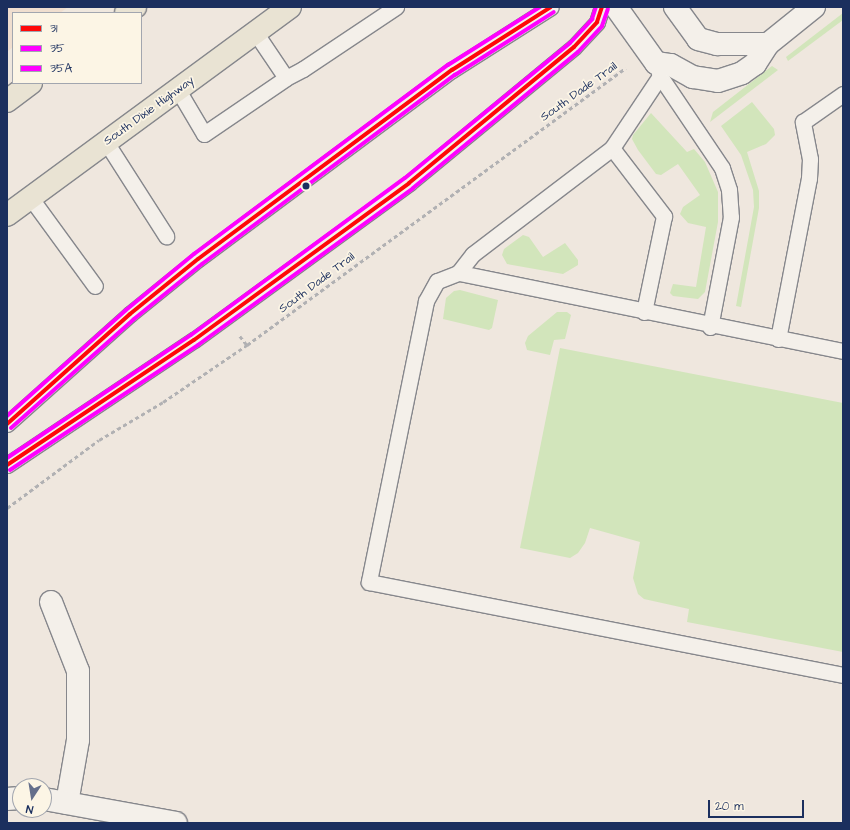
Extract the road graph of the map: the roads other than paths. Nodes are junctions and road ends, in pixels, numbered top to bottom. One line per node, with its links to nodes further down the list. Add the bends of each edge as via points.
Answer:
1 (290, 7): 8 (highway, South Dixie Highway)
2 (396, 7): 11 (lane, via 304,69)
3 (550, 7): 27 (lane, via 452,70 198,259 130,314)
4 (602, 7): 28 (lane, via 597,22 574,47 409,183 194,340)
5 (616, 7): 10 (street)
6 (675, 7): 9 (street, via 698,39 717,44)
7 (814, 7): 9 (street)
8 (255, 32): 11 (lane); 13 (highway, South Dixie Highway)
9 (768, 44): 10 (street, via 755,64 742,73 718,81 693,77 671,64)
10 (658, 70): 17 (lane); 24 (lane, via 722,168 730,190 731,217)
11 (286, 78): 13 (lane, via 204,134)
12 (30, 84): 15 (highway)
13 (178, 90): 16 (highway, South Dixie Highway)
14 (843, 94): 25 (lane, via 804,122 810,159 809,178)
15 (7, 101)
16 (106, 142): 18 (highway, South Dixie Highway); 20 (lane)
17 (612, 148): 21 (lane, via 473,254); 23 (lane, via 664,216)
18 (30, 197): 19 (highway, South Dixie Highway); 22 (lane)
19 (7, 214)
20 (166, 236)
21 (458, 273): 23 (lane); 30 (lane, via 437,281 426,301 369,582)
22 (95, 286)
23 (644, 312): 24 (lane)
24 (710, 326): 25 (lane)
25 (778, 339): 26 (lane)
26 (843, 351)
27 (7, 424)
28 (7, 465)
29 (51, 602): 32 (street, via 78,671 78,740)
30 (843, 675)
31 (52, 800): 32 (street)
32 (68, 802): 33 (street)
33 (176, 823)

